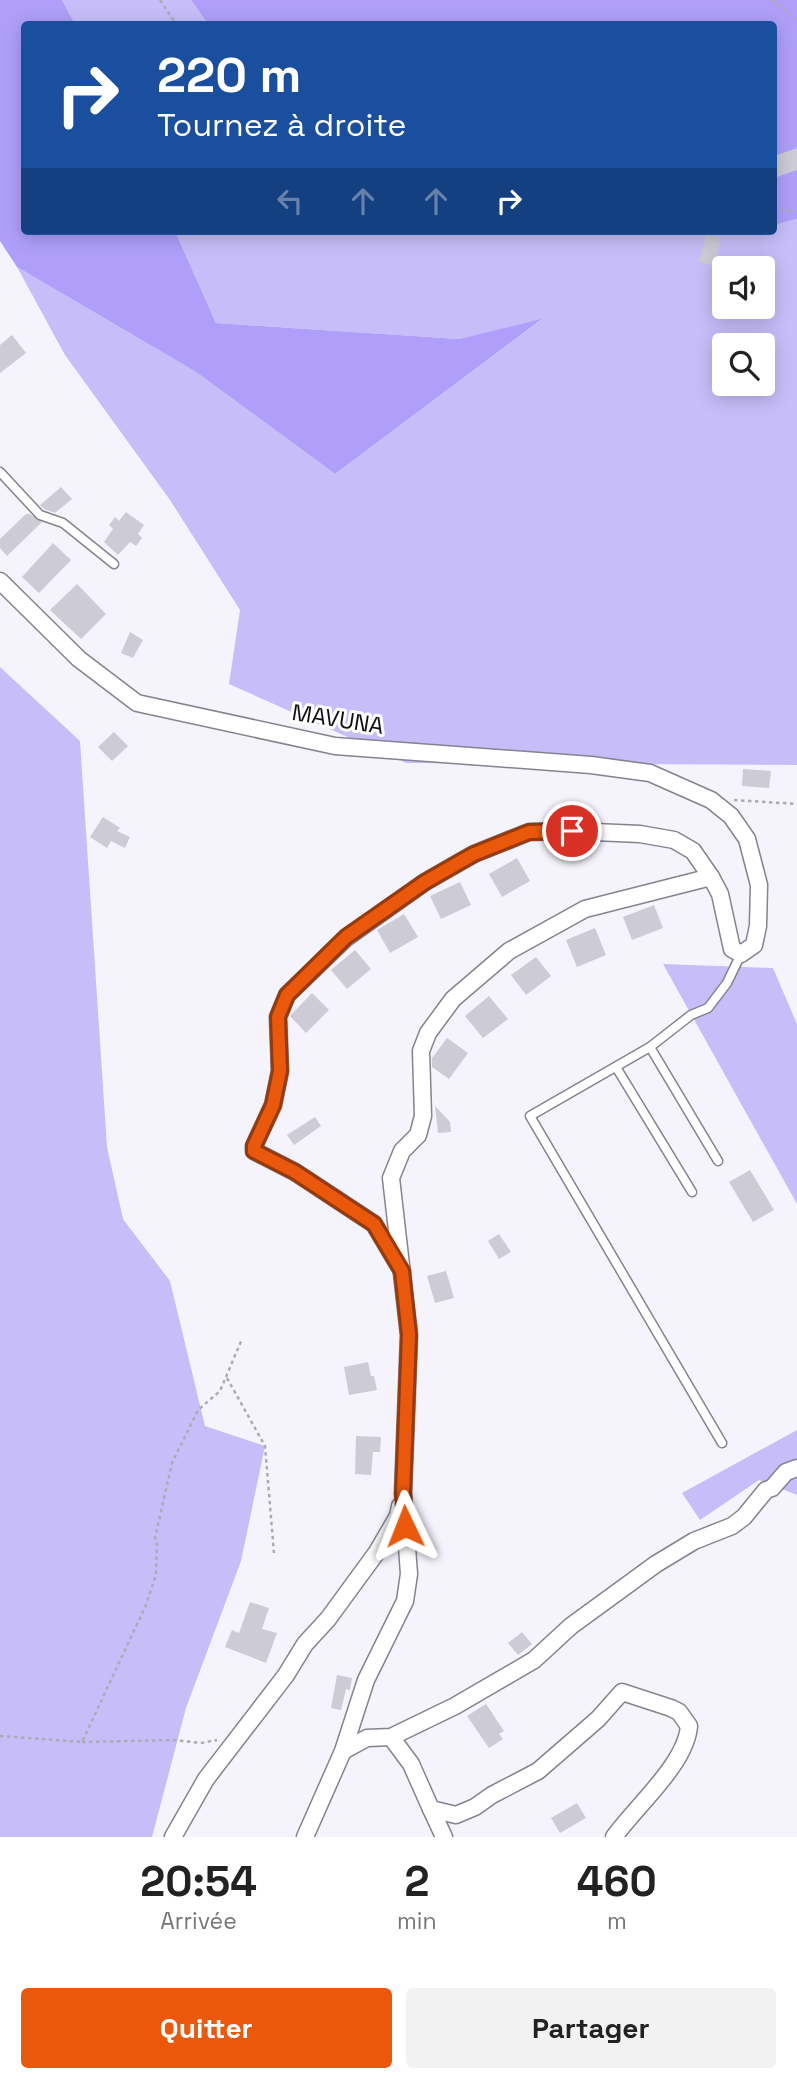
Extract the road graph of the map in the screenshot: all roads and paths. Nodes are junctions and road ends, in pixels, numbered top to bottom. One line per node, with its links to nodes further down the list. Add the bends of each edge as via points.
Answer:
1 (160, 0): 4 (path)
2 (772, 0): 3 (path)
3 (797, 19)
4 (174, 21)
5 (777, 210): 6 (path)
6 (797, 211)
7 (0, 472): 8 (lane, via 40,515 63,523)
8 (114, 564)
9 (0, 581): 10 (street, MAVUNA, via 79,659 137,703 335,746 650,773)
10 (711, 800): 11 (path); 13 (street, MAVUNA, via 731,816 747,839 758,885 754,945)
11 (797, 804)
12 (711, 877): 13 (street, via 720,894 732,949); 18 (street, via 585,909 509,951 453,999 421,1051 423,1116 418,1135 402,1151 391,1178); 18 (street, via 693,851 674,840 640,834 529,832 474,854 425,882 346,937 287,995 278,1017 280,1071 273,1105 253,1149 374,1224)
13 (741, 954): 14 (lane, via 708,1008 691,1015)
14 (650, 1047): 15 (lane); 16 (lane)
15 (616, 1067): 17 (lane); 21 (lane, via 530,1116)
16 (719, 1161)
17 (692, 1192)
18 (402, 1271): 23 (street, via 409,1335)
19 (242, 1339): 20 (path)
20 (227, 1376): 24 (path, via 265,1446); 28 (path, via 220,1391 198,1410 172,1462 155,1538 156,1575)
21 (722, 1443)
22 (797, 1468): 27 (street, via 766,1490 744,1517 656,1564 571,1626 534,1660)
23 (403, 1493): 26 (street, via 398,1516 377,1552); 29 (street, via 409,1574 405,1601 366,1680)
24 (274, 1553)
25 (0, 1736): 28 (path)
26 (238, 1737): 28 (path, via 201,1743); 31 (street, via 206,1779)
27 (391, 1737): 29 (street, via 373,1736); 30 (street, via 411,1764)
28 (82, 1742)
29 (343, 1751): 32 (street)
30 (431, 1809): 33 (street); 34 (street, via 456,1815 537,1771 624,1692 679,1712 689,1726 678,1756)
31 (173, 1837)
32 (306, 1837)
33 (444, 1837)
34 (614, 1837)

